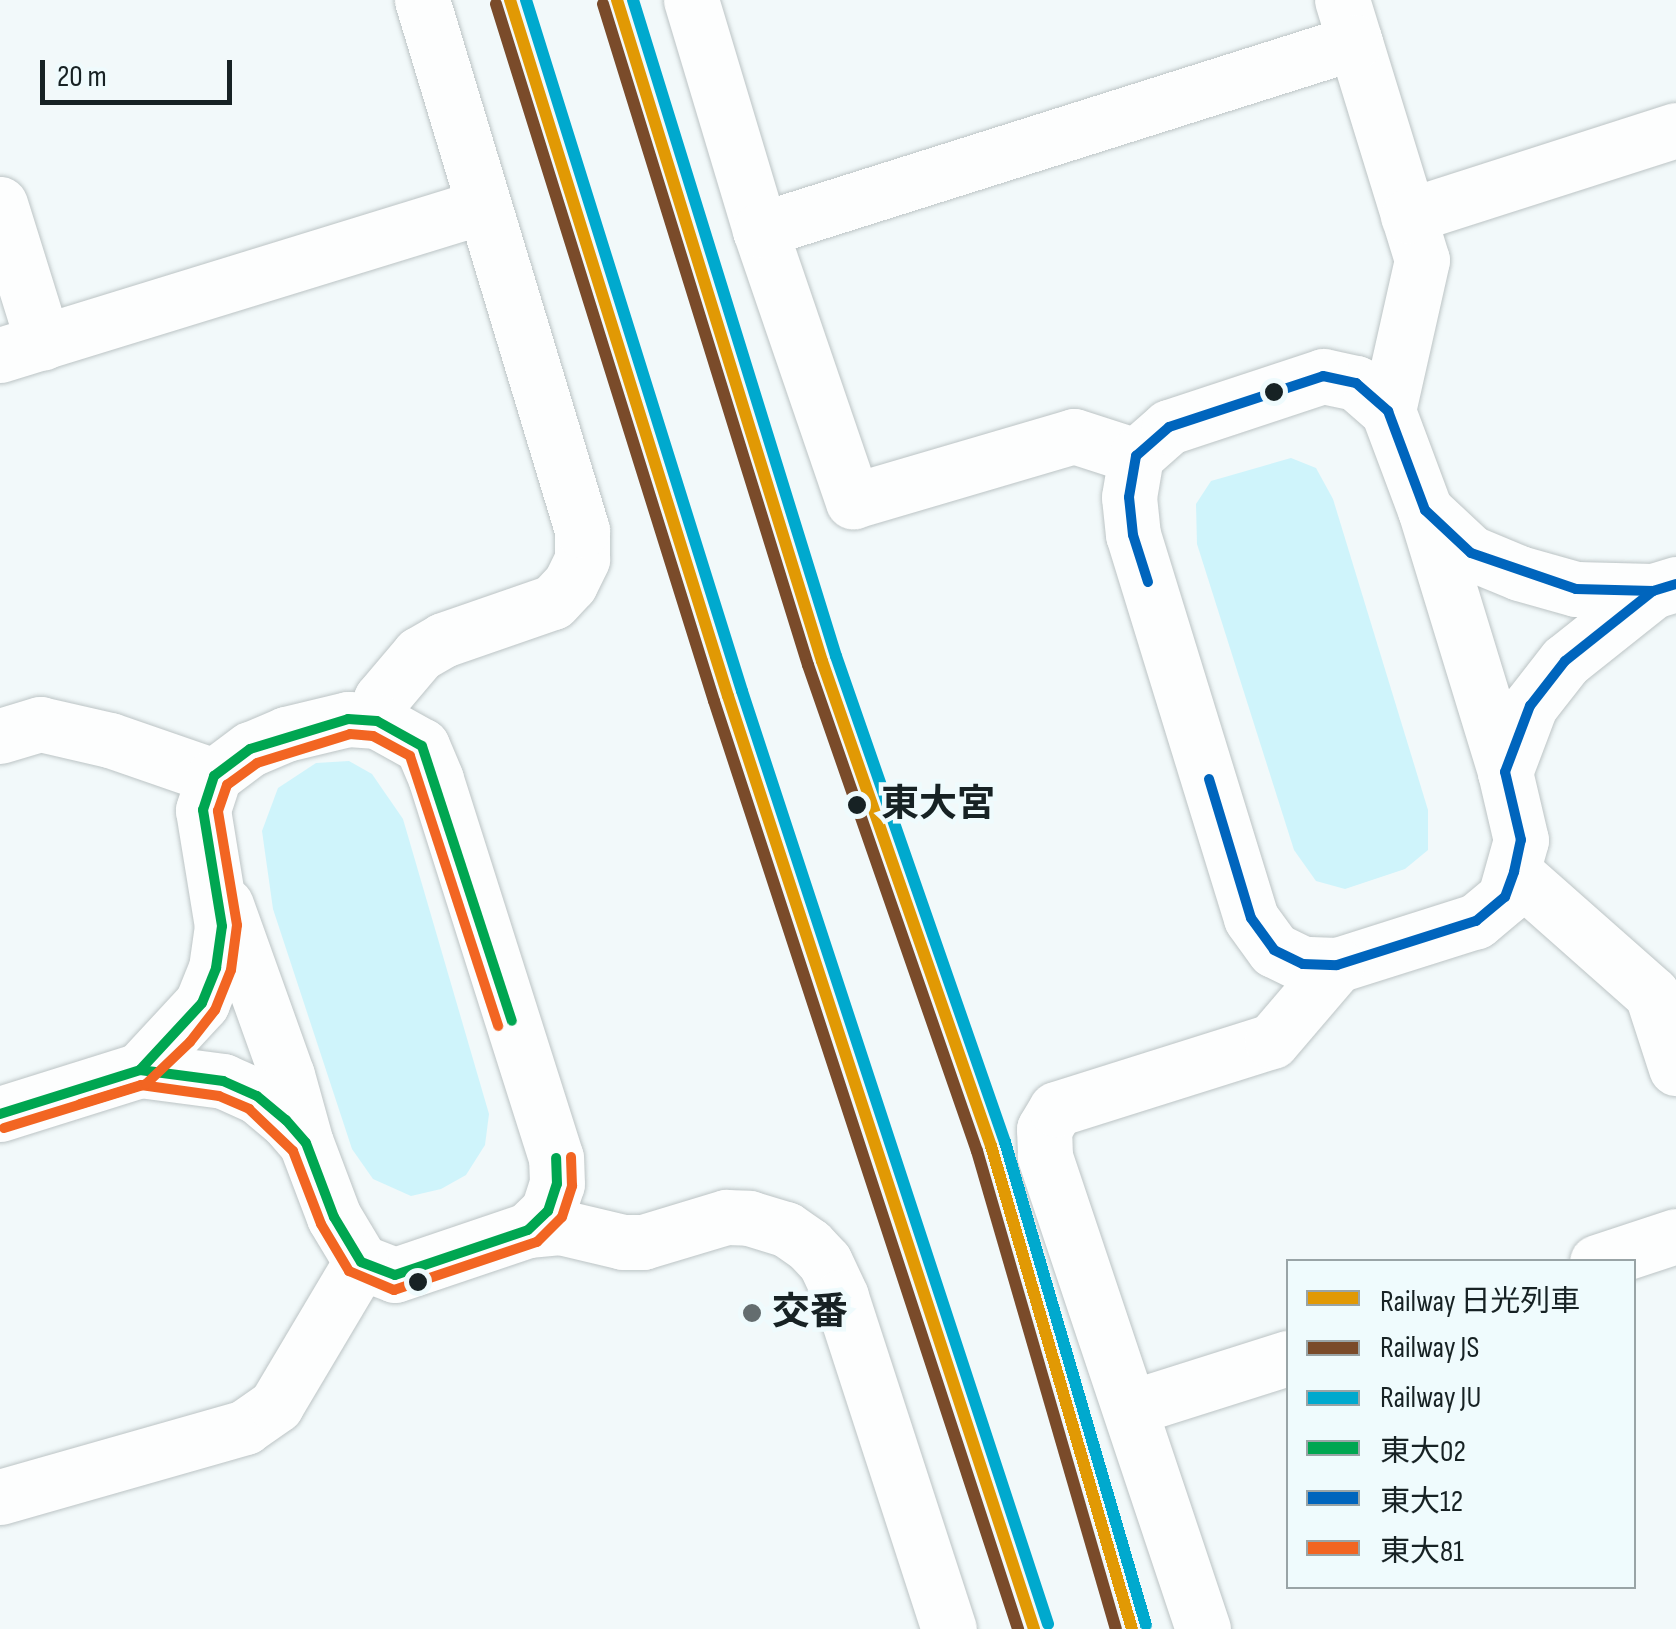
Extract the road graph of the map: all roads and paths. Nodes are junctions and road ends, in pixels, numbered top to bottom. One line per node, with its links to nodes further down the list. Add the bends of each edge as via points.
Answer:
1 (422, 0): 6 (street)
2 (691, 0): 8 (street)
3 (1348, 21): 7 (street); 8 (street)
4 (1676, 130): 7 (street)
5 (0, 204): 9 (street)
6 (484, 206): 9 (street); 14 (street, via 582,530 582,558 553,602 419,654 381,699)
7 (1408, 216): 10 (street, via 1422,260)
8 (760, 230): 11 (street, via 853,501 1074,436)
9 (21, 349)
10 (1388, 411): 11 (street, via 1356,383 1323,376 1168,426); 12 (street)
11 (1136, 456): 20 (street, via 1128,497 1134,534 1251,918 1274,950 1303,964)
12 (1425, 510): 13 (street, via 1472,552 1519,573 1576,588); 16 (street)
13 (1665, 587): 16 (street, via 1565,660 1530,706)
14 (376, 721): 17 (street, via 348,719 286,734 250,749); 25 (street, via 422,746 436,779 556,1158 558,1184 548,1211)
15 (0, 736): 17 (street, via 40,724)
16 (1506, 772): 18 (street, via 1520,840)
17 (214, 776): 19 (street, via 203,810)
18 (1514, 872): 20 (street, via 1505,897 1476,920); 21 (street, via 1652,994)
19 (217, 882): 22 (street, via 222,926 202,1003); 24 (street)
20 (1337, 965): 30 (street, via 1272,1041 1056,1109 1044,1129 1045,1156)
21 (1676, 1068)
22 (140, 1070): 23 (street); 24 (street, via 223,1081 257,1096)
23 (0, 1114)
24 (306, 1143): 28 (street, via 334,1218)
25 (528, 1230): 28 (street, via 395,1274); 32 (street, via 560,1227 642,1242 726,1217 748,1218 786,1229 808,1245 842,1297)
26 (1676, 1236): 27 (street)
27 (1605, 1259)
28 (361, 1262): 31 (street, via 276,1405 245,1427)
29 (1286, 1359): 30 (street)
30 (1130, 1408): 33 (street)
31 (0, 1497)
32 (948, 1629)
33 (1203, 1629)

